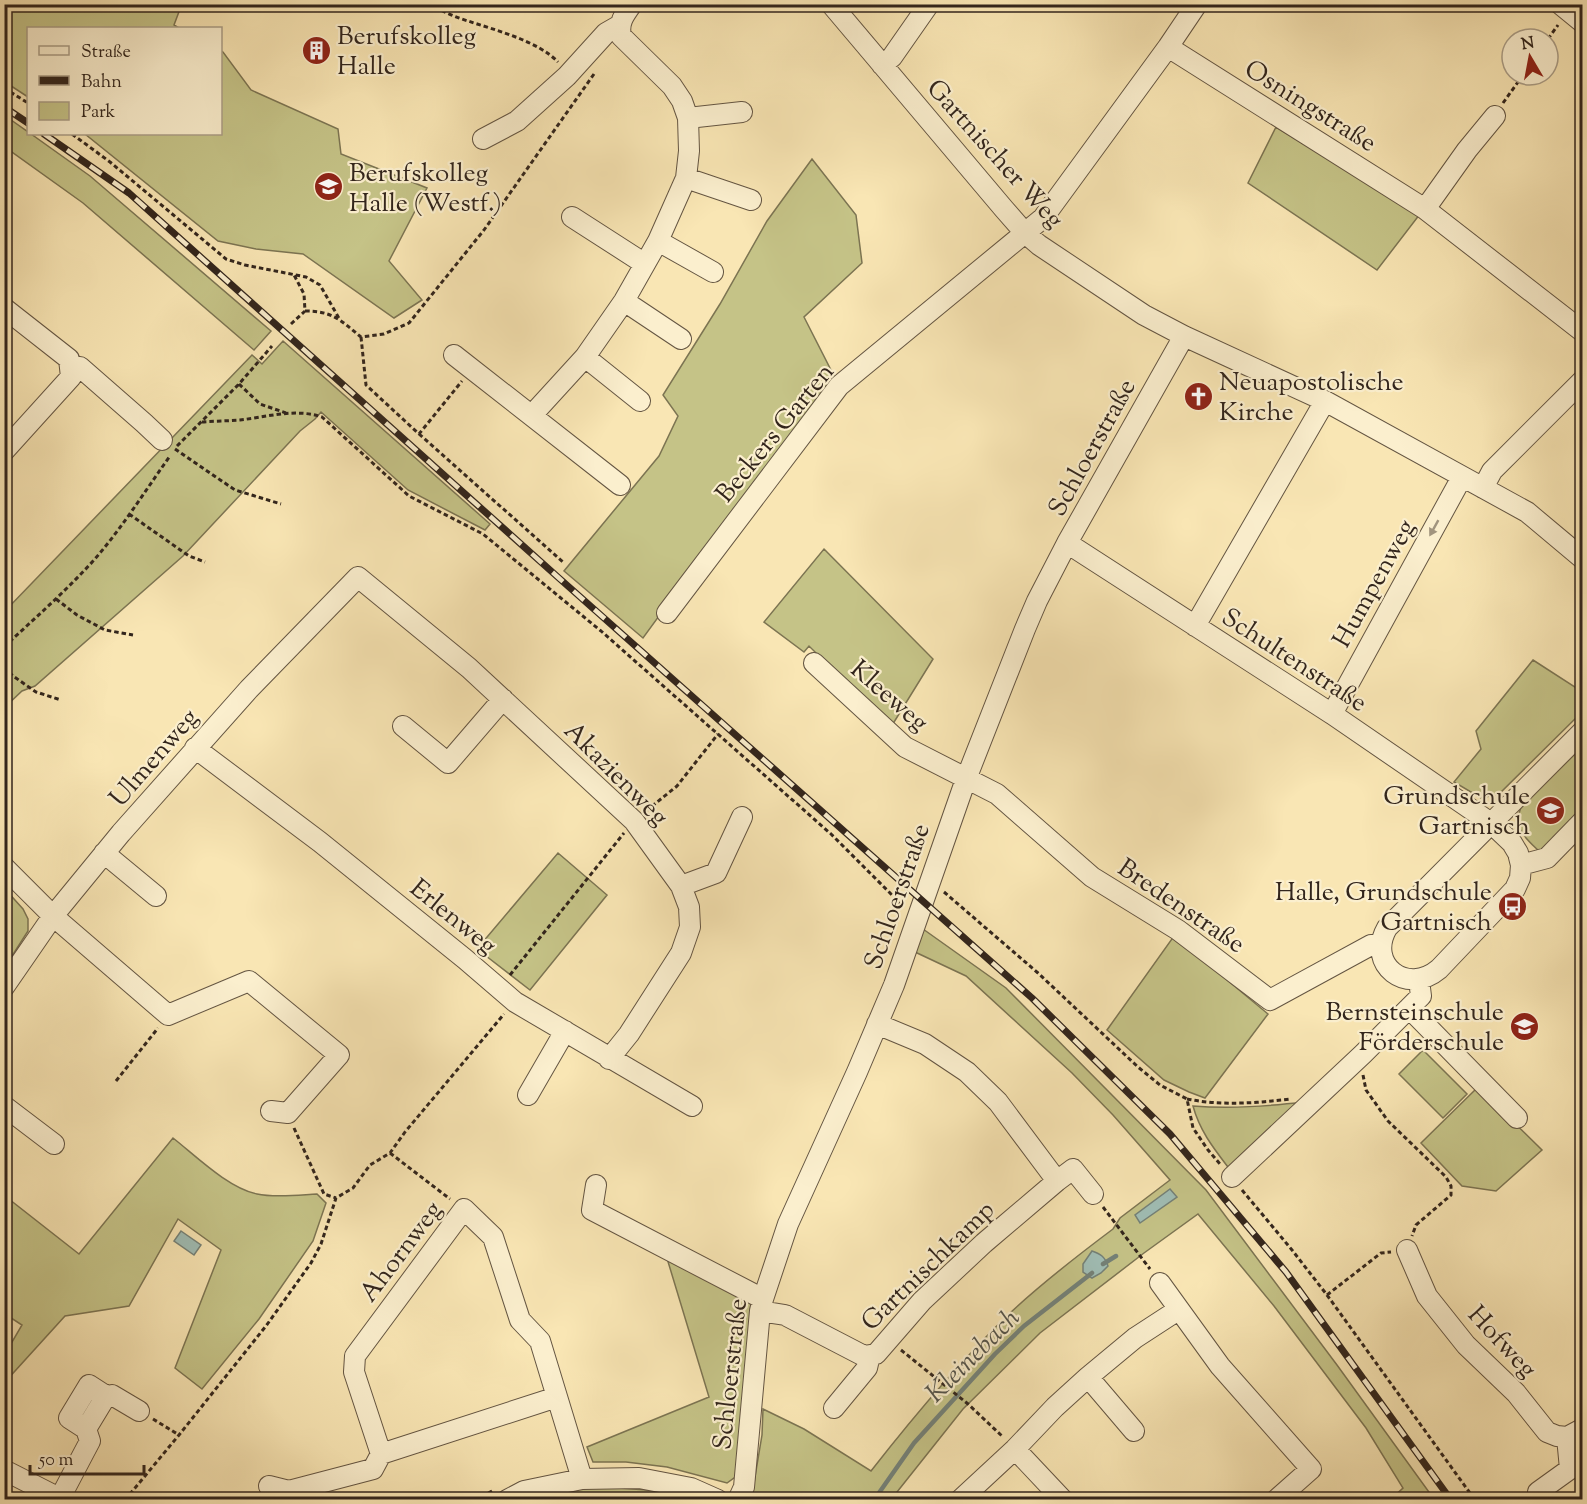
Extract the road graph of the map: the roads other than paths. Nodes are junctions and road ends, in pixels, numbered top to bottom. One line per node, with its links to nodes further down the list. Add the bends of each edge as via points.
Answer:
1 (632, 4): 7 (street, via 622,17)
2 (831, 4): 9 (street, Gartnischer Weg)
3 (929, 4): 9 (street, via 892,57)
4 (1197, 4): 8 (street, Beckers Garten)
5 (1560, 4): 6 (street)
6 (1582, 22)
7 (620, 30): 12 (street, via 672,86); 13 (street, via 606,33 567,76 517,121)
8 (1168, 47): 16 (street, Osningstraße); 18 (street, Beckers Garten, via 1043,218)
9 (882, 65): 18 (street, Gartnischer Weg)
10 (742, 112): 12 (street)
11 (1495, 116): 16 (street)
12 (688, 118): 14 (street)
13 (483, 139)
14 (686, 178): 15 (street); 19 (street)
15 (751, 200)
16 (1425, 209): 24 (street, Osningstraße)
17 (572, 217): 20 (street)
18 (1025, 234): 25 (street, Gartnischer Weg, via 1144,315); 42 (street, Beckers Garten, via 839,386)
19 (658, 241): 20 (street); 21 (street)
20 (645, 264): 22 (street)
21 (713, 272)
22 (624, 302): 26 (street); 28 (street)
23 (4, 308): 29 (street, via 69,359)
24 (1582, 331)
25 (1184, 336): 31 (street, Gartnischer Weg); 39 (street, Schloerstraße)
26 (681, 339)
27 (454, 355): 33 (street)
28 (585, 357): 32 (street); 33 (street)
29 (70, 368): 34 (street, via 71,376); 35 (street, via 80,367)
30 (1582, 381): 38 (street, via 1492,471)
31 (1324, 401): 36 (street, Gartnischer Weg); 43 (street)
32 (640, 402)
33 (532, 415): 37 (street)
34 (7, 444)
35 (168, 444)
36 (1462, 477): 38 (street, Gartnischer Weg); 46 (street, Humpenweg, one-way to 46)
37 (620, 485)
38 (1483, 488): 40 (street, Gartnischer Weg, via 1527,512)
39 (1067, 543): 43 (street, Schultenstraße); 50 (street, Schloerstraße, via 1024,629)
40 (1582, 558)
41 (358, 576): 45 (street, Akazienweg); 49 (street, Ulmenweg)
42 (667, 613)
43 (1195, 626): 46 (street, Schultenstraße)
44 (814, 663): 50 (street, Kleeweg, via 904,747)
45 (503, 699): 47 (street, via 448,763); 57 (street, Akazienweg, via 634,821)
46 (1332, 714): 53 (street, Schultenstraße)
47 (402, 726)
48 (1582, 732): 53 (street)
49 (195, 748): 54 (street, Ulmenweg); 65 (street, Erlenweg, via 320,842 514,1002)
50 (966, 779): 60 (street, Bredenstraße, via 997,794 1092,876 1178,930 1270,1000 1371,945); 64 (street, Schloerstraße)
51 (742, 817): 57 (street, via 716,873)
52 (1582, 822): 55 (street, via 1547,858)
53 (1491, 823): 55 (street, via 1512,843); 60 (street, via 1387,928)
54 (104, 853): 58 (street); 59 (street, Ulmenweg)
55 (1521, 865): 61 (street, via 1515,888 1439,969)
56 (4, 867): 59 (street)
57 (681, 886): 66 (street, Akazienweg, via 689,907 690,927 684,945)
58 (156, 896)
59 (52, 916): 62 (street, Ulmenweg); 70 (street, via 168,1015 249,981 339,1055)
60 (1380, 945): 61 (street, via 1389,970)
61 (1419, 980): 63 (street, via 1421,996)
62 (4, 987)
63 (1409, 1008): 71 (street); 73 (street)
64 (877, 1024): 74 (street, via 925,1044 967,1072 998,1102); 79 (street, Schloerstraße, via 788,1224)
65 (565, 1031): 66 (street, Erlenweg); 67 (street)
66 (609, 1059): 69 (street, Erlenweg)
67 (528, 1095)
68 (4, 1106): 72 (street)
69 (692, 1106)
70 (279, 1112)
71 (1517, 1118)
72 (54, 1144)
73 (1232, 1177)
74 (1057, 1181): 76 (street, Gartnischkamp, via 1073,1169); 81 (street, Gartnischkamp, via 984,1242 922,1301 876,1354)
75 (596, 1185): 79 (street, Gartnischkamp, via 592,1210)
76 (1093, 1194)
77 (1407, 1250): 87 (street, Hofweg, via 1427,1296 1466,1345 1516,1393 1547,1432 1557,1436)
78 (1160, 1283): 80 (street)
79 (761, 1305): 81 (street, Gartnischkamp, via 864,1356); 97 (street, Schloerstraße, via 744,1487)
80 (1178, 1310): 82 (street); 100 (street, via 1220,1366 1311,1469)
81 (870, 1355): 84 (street, via 867,1368)
82 (1088, 1377): 86 (street); 88 (street)
83 (557, 1397): 89 (street); 89 (street, Ahornweg, via 540,1341 520,1320 493,1237 464,1209 355,1356 354,1372); 91 (street, Ahornweg)
84 (834, 1408)
85 (139, 1411): 94 (street, via 112,1395 106,1396 86,1429 90,1441)
86 (1134, 1431)
87 (1575, 1433): 93 (street, via 1570,1469)
88 (1015, 1449): 98 (street); 99 (street)
89 (381, 1454): 92 (street, via 373,1469 289,1491)
90 (4, 1470): 94 (street)
91 (582, 1479): 95 (street, via 524,1491); 96 (street, via 639,1478 691,1488)
92 (269, 1486)
93 (1538, 1492)
94 (62, 1499)
95 (507, 1500)
96 (718, 1500)
97 (738, 1500)
98 (960, 1500)
99 (1063, 1500)
100 (1276, 1500)

